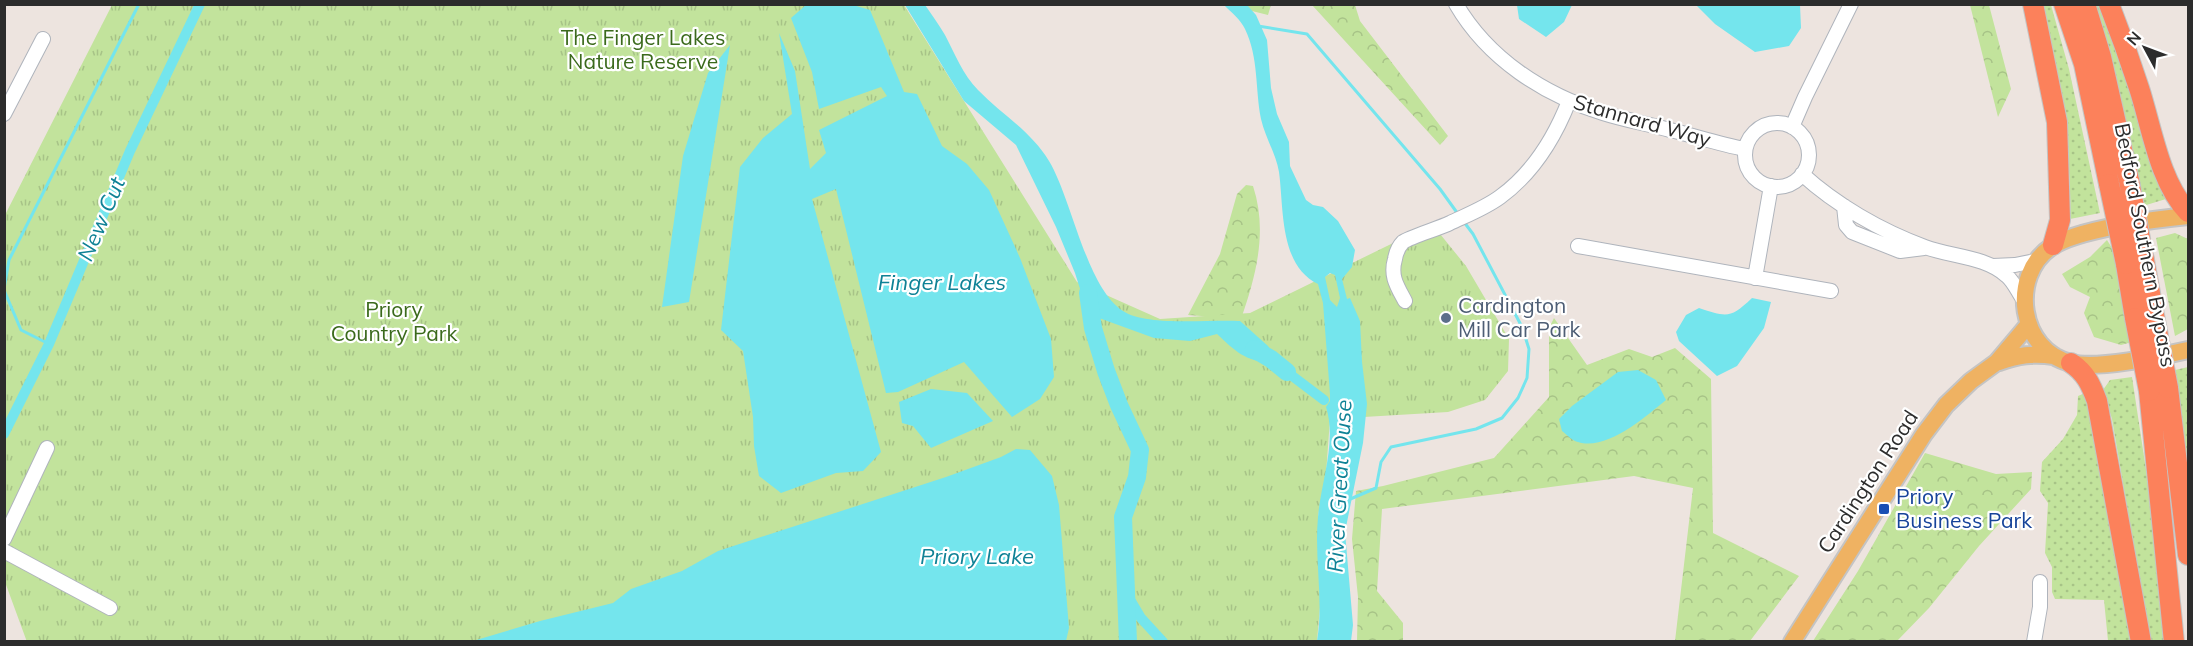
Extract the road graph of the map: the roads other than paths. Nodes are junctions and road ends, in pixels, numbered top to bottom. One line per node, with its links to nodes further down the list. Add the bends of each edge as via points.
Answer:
1 (1456, 4): 9 (street, Stannard Way, via 1484,43 1515,69)
2 (1851, 4): 11 (street)
3 (2033, 4): 16 (highway, via 2057,122 2060,220)
4 (2064, 4): 19 (highway, Bedford Southern Bypass, bridge, via 2084,64 2109,184)
5 (2085, 4): 19 (highway, Bedford Southern Bypass, bridge, via 2129,181)
6 (2109, 4): 15 (highway, via 2168,181)
7 (43, 39): 8 (street)
8 (8, 97): 10 (street)
9 (1569, 101): 12 (street, Stannard Way, via 1604,114); 24 (street, via 1549,145 1531,169 1500,197 1403,242 1396,252 1392,272)
10 (4, 114)
11 (1792, 127): 12 (street, via 1770,123 1750,137); 13 (street, via 1807,144 1807,164)
12 (1745, 149): 14 (street, via 1750,172 1759,182)
13 (1802, 174): 14 (street, via 1792,183); 20 (street, via 1844,206 1846,225 1852,232 1900,250 1926,248)
14 (1771, 186): 21 (street)
15 (2188, 214): 16 (main road, via 2079,235)
16 (2053, 245): 18 (main road)
17 (1578, 246): 21 (street)
18 (2035, 261): 20 (street); 23 (main road)
19 (2135, 262): 29 (highway, Bedford Southern Bypass, bridge)
20 (1993, 266): 23 (street, via 2009,277)
21 (1755, 278): 22 (street)
22 (1831, 291)
23 (2023, 299): 25 (main road)
24 (1405, 301)
25 (2029, 324): 27 (main road, via 2039,342); 28 (main road, Cardington Road)
26 (2188, 350): 27 (main road, Cardington Road, via 2098,365)
27 (2062, 359): 28 (main road, Cardington Road, via 2035,353); 38 (highway, via 2080,369 2097,401)
28 (1997, 362): 36 (main road, Cardington Road, via 1971,381 1924,434)
29 (2158, 389): 33 (highway, Bedford Southern Bypass); 39 (highway, Bedford Southern Bypass)
30 (47, 448): 31 (street)
31 (4, 539)
32 (4, 551): 35 (street)
33 (2188, 555)
34 (2040, 582): 37 (street)
35 (110, 608)
36 (1792, 642)
37 (2034, 642)
38 (2141, 642)
39 (2174, 642)

